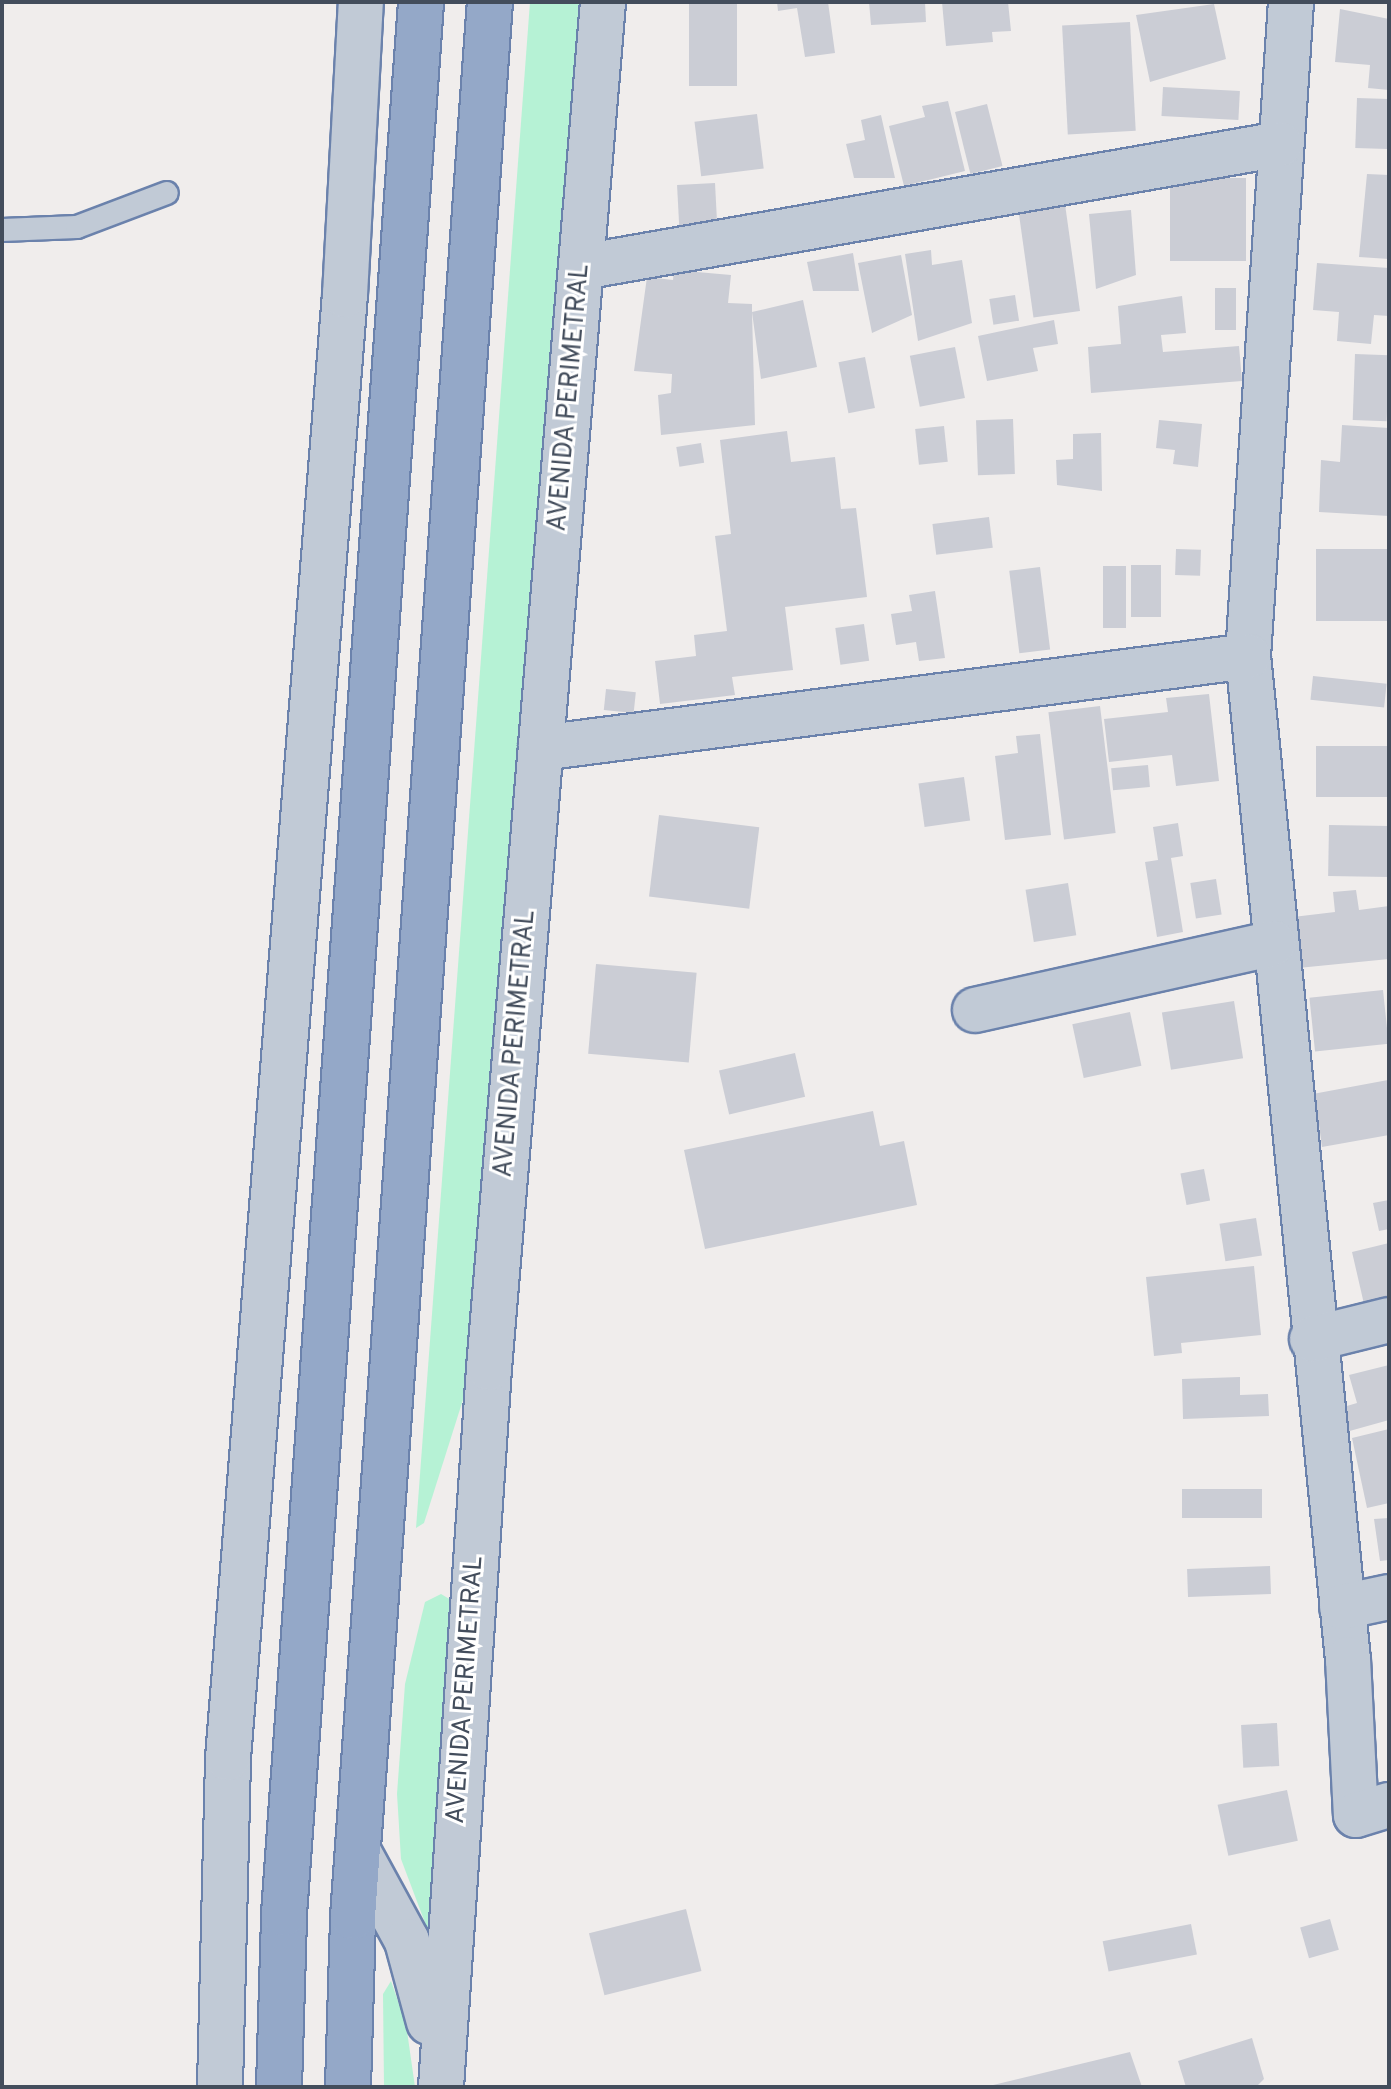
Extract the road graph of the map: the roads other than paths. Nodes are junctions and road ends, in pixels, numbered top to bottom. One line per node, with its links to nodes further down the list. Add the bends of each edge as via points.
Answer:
1 (361, 2): 21 (street, via 344,310 228,1758)
2 (421, 2): 22 (highway, via 285,1898)
3 (490, 2): 19 (highway)
4 (603, 2): 9 (street, AVENIDA PERIMETRAL)
5 (1291, 2): 6 (street)
6 (1280, 144): 9 (street); 10 (street)
7 (167, 193): 8 (lane, via 77,227)
8 (2, 230)
9 (582, 267): 11 (street, AVENIDA PERIMETRAL)
10 (1248, 656): 11 (street); 12 (street)
11 (541, 748): 20 (street, AVENIDA PERIMETRAL)
12 (1274, 943): 13 (street); 15 (street)
13 (975, 1010)
14 (1389, 1320): 15 (street)
15 (1312, 1339): 17 (street)
16 (1389, 1597): 17 (street)
17 (1342, 1607): 18 (street, via 1356,1815)
18 (1389, 1805)
19 (358, 1851): 20 (street, via 419,1973); 23 (highway)
20 (441, 2083)
21 (220, 2087)
22 (279, 2087)
23 (348, 2087)

